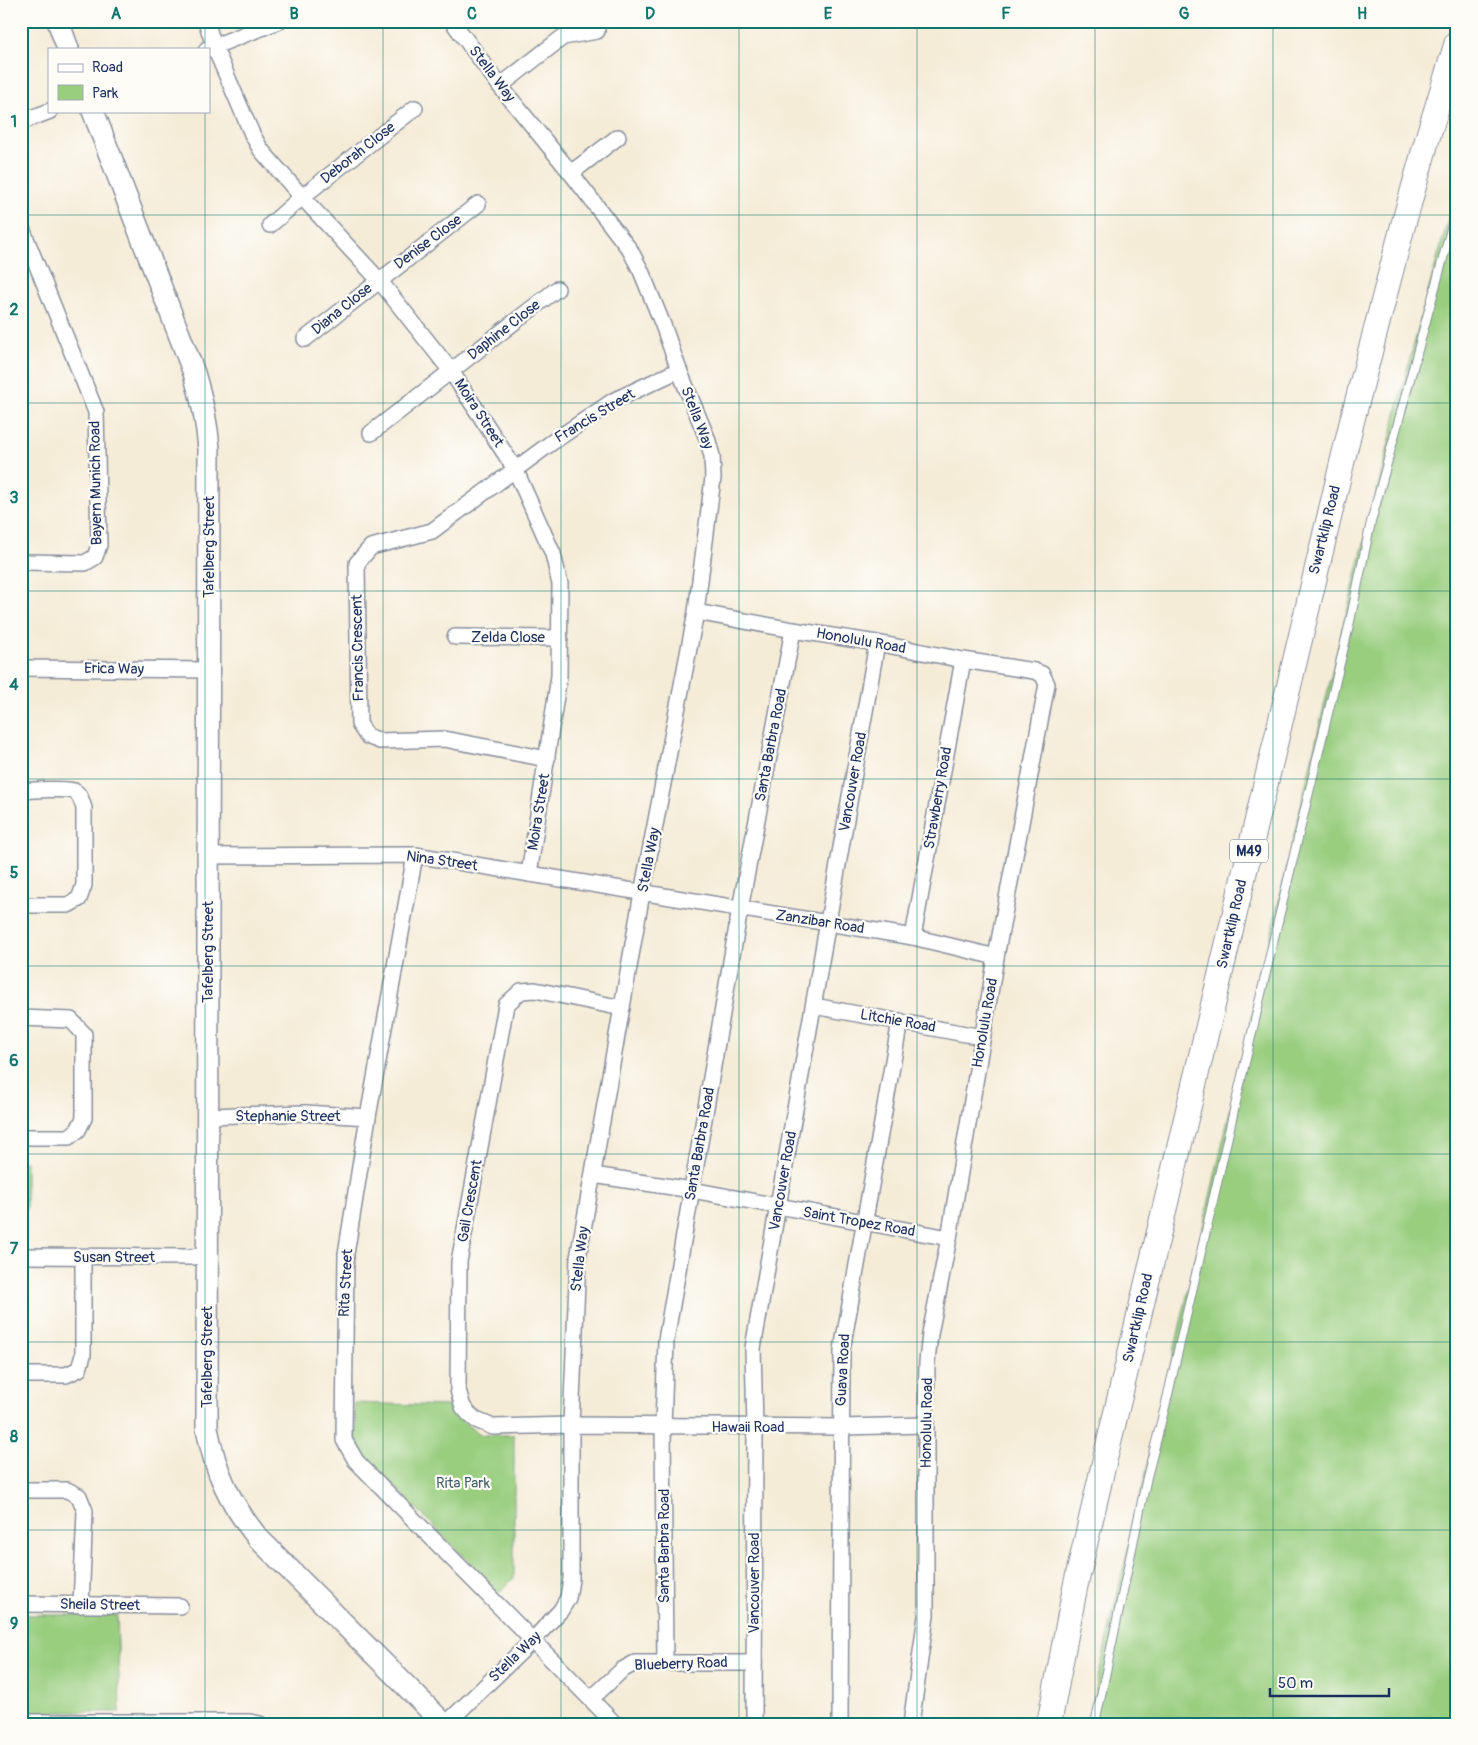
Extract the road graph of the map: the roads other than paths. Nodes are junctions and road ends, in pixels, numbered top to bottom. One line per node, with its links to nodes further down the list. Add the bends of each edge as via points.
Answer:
1 (58, 21): 7 (street)
2 (206, 21): 8 (street, Moira Street)
3 (279, 21): 8 (street)
4 (452, 21): 9 (street, Stella Way)
5 (598, 30): 9 (street, via 563,38)
6 (1457, 42): 85 (main road, Swartklip Road / M49, via 1399,238 1323,537 1101,1472)
7 (68, 48)
8 (210, 48): 16 (street, Moira Street, via 256,142)
9 (500, 86): 15 (street, Stella Way)
10 (415, 108): 16 (street, Deborah Close)
11 (48, 112): 13 (street)
12 (93, 112): 36 (street, Tafelberg Street, via 194,374 207,420)
13 (21, 122)
14 (618, 137): 15 (street)
15 (571, 173): 24 (street, Stella Way, via 636,260)
16 (302, 197): 19 (street, Deborah Close); 21 (street, Moira Street)
17 (478, 204): 21 (street, Denise Close)
18 (1457, 207): 86 (lane, via 1371,522 1147,1477)
19 (270, 225)
20 (21, 226): 28 (street, Bayern Munich Road, via 96,412 99,545 95,557 85,563)
21 (379, 280): 23 (street, Diana Close); 25 (street, Moira Street)
22 (557, 289): 25 (street, Daphine Close)
23 (305, 339)
24 (679, 370): 27 (street, Francis Street, via 613,402); 29 (street, Stella Way, via 712,456 713,478)
25 (452, 371): 26 (street, Daphine Close); 27 (street, Moira Street)
26 (371, 433)
27 (515, 469): 32 (street, Moira Street, via 557,566); 37 (street, Francis Crescent, via 432,531 371,547 357,563 359,724 366,736 380,741 444,739)
28 (21, 562)
29 (696, 612): 30 (street, Honolulu Road); 42 (street, Stella Way)
30 (793, 630): 33 (street, Honolulu Road); 44 (street, Santa Barbra Road)
31 (455, 637): 32 (street, Zelda Close)
32 (560, 638): 37 (street, Moira Street, via 558,685)
33 (877, 643): 34 (street, Honolulu Road); 45 (street, Vancouver Road)
34 (963, 660): 46 (street, Strawberry Road); 47 (street, Honolulu Road, via 1034,671 1045,677 1047,684)
35 (21, 668): 36 (street, Erica Way)
36 (208, 670): 40 (street, Tafelberg Street)
37 (547, 759): 41 (street, Moira Street)
38 (21, 790): 43 (street, via 67,790 80,797 84,808 84,885 79,899 68,905)
39 (416, 855): 40 (street, Nina Street); 41 (street, Nina Street); 54 (street, Rita Street)
40 (208, 856): 53 (street, Tafelberg Street)
41 (528, 874): 42 (street, Nina Street)
42 (642, 893): 44 (street, Zanzibar Road); 49 (street, Stella Way)
43 (21, 905)
44 (740, 909): 45 (street, Zanzibar Road); 57 (street, Santa Barbra Road)
45 (828, 923): 46 (street, Zanzibar Road); 48 (street, Vancouver Road)
46 (913, 937): 47 (street, Zanzibar Road)
47 (996, 957): 52 (street, Honolulu Road)
48 (814, 1006): 51 (street, Litchie Road); 58 (street, Vancouver Road)
49 (622, 1008): 56 (street, Stella Way); 65 (street, Gail Crescent, via 535,990 521,991 506,1006 459,1262 458,1390 463,1407 476,1420 493,1427)
50 (21, 1018): 55 (street, via 71,1020 84,1034 84,1118 78,1130 69,1136)
51 (900, 1022): 52 (street, Litchie Road); 59 (street, Guava Road)
52 (982, 1037): 60 (street, Honolulu Road)
53 (207, 1116): 54 (street, Stephanie Street, via 305,1113); 61 (street, Tafelberg Street)
54 (368, 1117): 74 (street, Rita Street, via 346,1254 344,1440 356,1461)
55 (21, 1137)
56 (593, 1175): 57 (street, Saint Tropez Road); 65 (street, Stella Way, via 576,1276)
57 (692, 1190): 58 (street, Saint Tropez Road); 67 (street, Santa Barbra Road, via 666,1340)
58 (778, 1207): 59 (street, Saint Tropez Road); 68 (street, Vancouver Road, via 753,1348)
59 (864, 1223): 60 (street, Saint Tropez Road); 69 (street, Guava Road, via 842,1350)
60 (949, 1238): 66 (street, Honolulu Road, via 930,1341)
61 (207, 1255): 63 (street, Susan Street); 80 (street, Tafelberg Street, via 207,1428 224,1487 258,1538)
62 (21, 1256): 63 (street, Susan Street)
63 (83, 1257): 64 (street, via 83,1354 79,1369 66,1375)
64 (21, 1375)
65 (571, 1425): 67 (street, Hawaii Road); 74 (street, Stella Way, via 570,1589 565,1606)
66 (926, 1425): 69 (street, Hawaii Road); 84 (street, Honolulu Road, via 926,1616)
67 (663, 1427): 68 (street, Hawaii Road); 75 (street, Santa Barbra Road)
68 (755, 1427): 69 (street, Hawaii Road); 76 (street, Vancouver Road)
69 (841, 1428): 83 (street, Guava Road)
70 (21, 1490): 72 (street, via 67,1490 79,1496 84,1511)
71 (21, 1604): 72 (street, Sheila Street)
72 (81, 1605): 73 (street, Sheila Street)
73 (180, 1606)
74 (533, 1640): 77 (street); 80 (street, Stella Way)
75 (665, 1663): 76 (street, Blueberry Road); 77 (street, Blueberry Road, via 628,1666)
76 (754, 1663): 82 (street, Vancouver Road)
77 (591, 1699): 81 (street)
78 (21, 1722): 79 (street)
79 (260, 1724)
80 (445, 1724)
81 (615, 1724)
82 (754, 1724)
83 (840, 1724)
84 (910, 1724)
85 (1049, 1724)
86 (1095, 1724)

